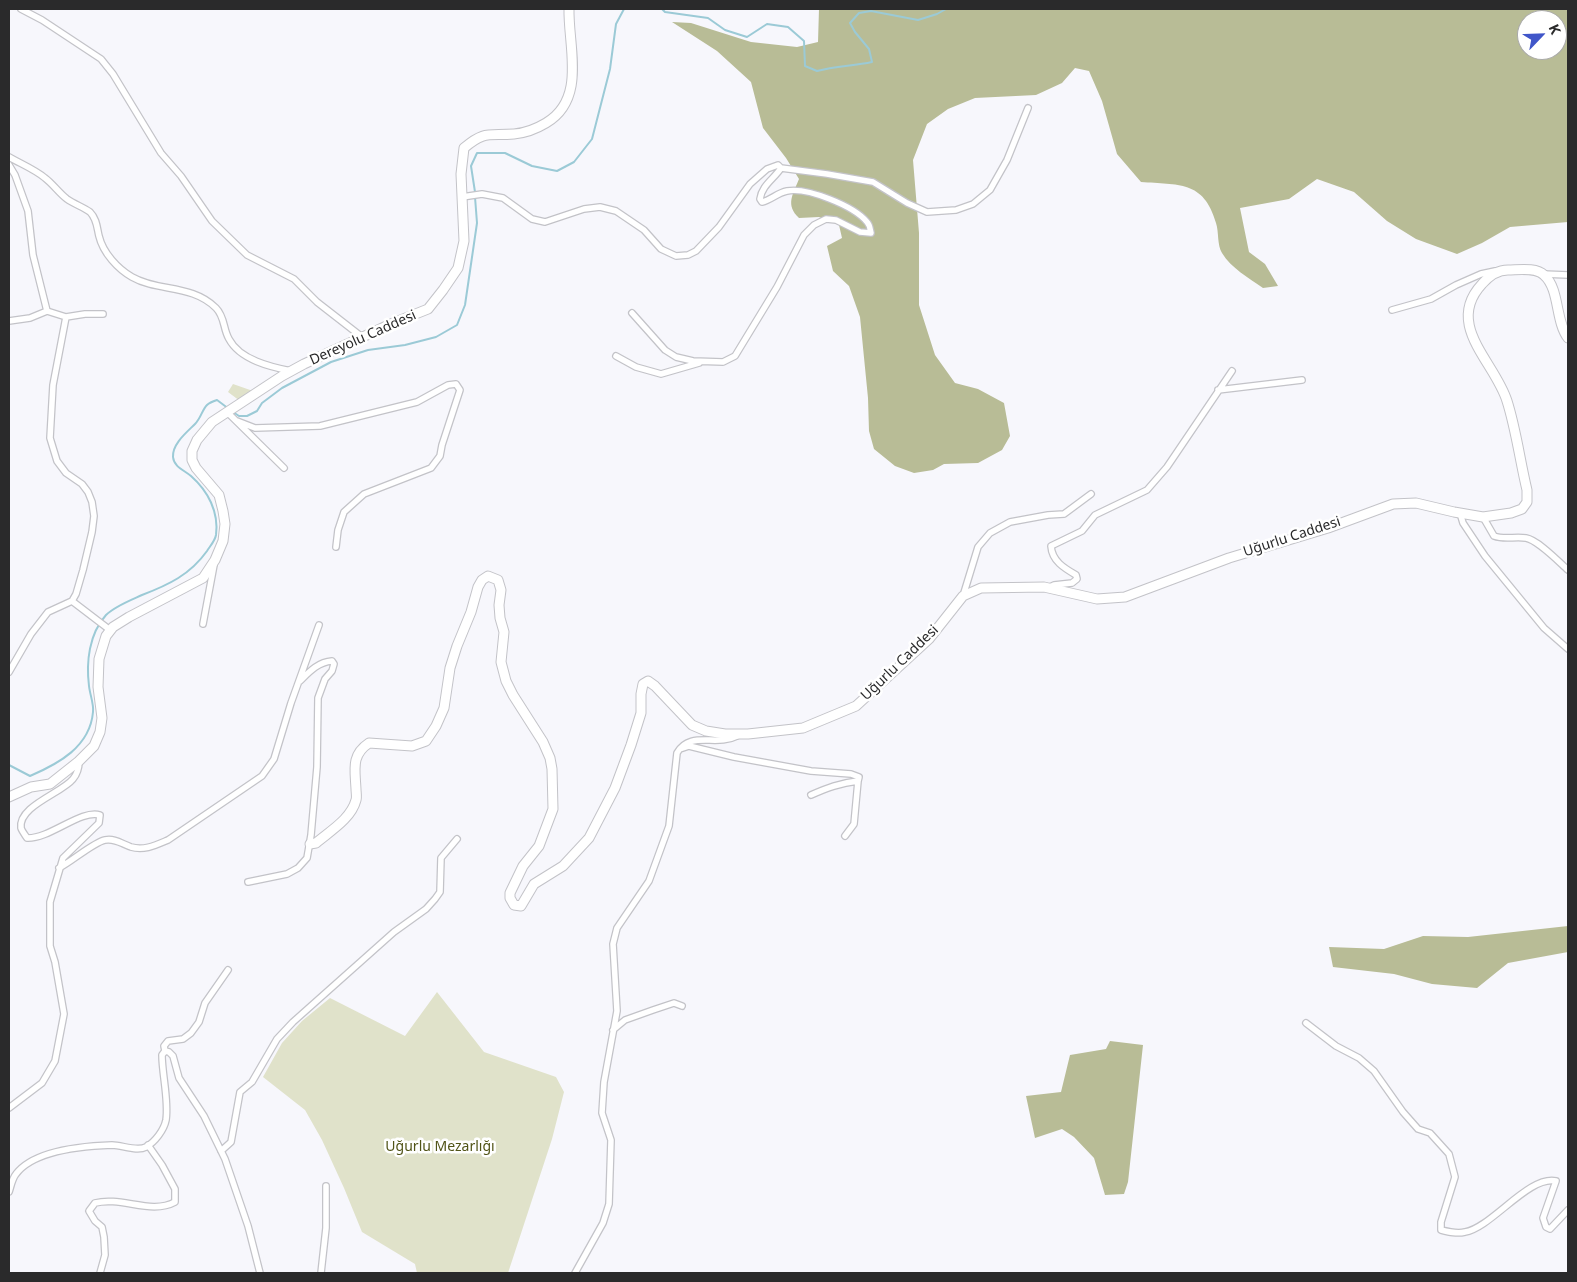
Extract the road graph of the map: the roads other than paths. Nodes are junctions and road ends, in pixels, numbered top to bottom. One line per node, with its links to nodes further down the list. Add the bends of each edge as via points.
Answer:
1 (21, 9): 17 (street, via 101,59 161,153 212,221 247,255 294,279 317,302)
2 (569, 9): 7 (street, Dereyolu Caddesi, via 572,74 568,101 552,120 534,131 477,137 464,148 461,174)
3 (1028, 108): 6 (street, via 1007,160 990,190 973,204 956,210 927,212 873,182)
4 (9, 157): 21 (street, via 45,178 66,198 90,213 104,248 122,270 141,281 175,288 206,301 223,317 229,339 236,348 275,368)
5 (9, 165): 12 (street, via 28,211 33,255)
6 (781, 168): 7 (street, via 778,165 760,174 719,228 688,255 676,256 661,249 644,230 616,211 600,207 584,209 545,222 532,219 503,198 482,194); 20 (street, via 760,195 762,202 794,190 819,195 851,208 869,223 871,233 860,232 836,220 826,219 814,225 804,235 735,356 724,362)
7 (466, 196): 17 (street, Dereyolu Caddesi, via 464,241 458,268 443,290 428,309)
8 (1499, 270): 9 (street, via 1529,270); 11 (street, via 1456,284 1430,299); 30 (street, Uğurlu Caddesi, via 1474,293 1468,313 1471,335 1507,401 1527,502 1522,509 1511,513)
9 (1543, 274): 10 (street); 18 (street, via 1552,284 1556,309)
10 (1568, 275)
11 (1392, 310)
12 (47, 311): 15 (street); 16 (street)
13 (632, 313): 20 (street, via 665,350 676,357)
14 (103, 314): 15 (street)
15 (66, 317): 36 (street, via 53,385 50,438 56,461 88,492 94,516 83,570)
16 (9, 321)
17 (362, 337): 21 (street, Dereyolu Caddesi)
18 (1568, 338)
19 (616, 356): 20 (street, via 636,367 661,374)
20 (703, 362)
21 (292, 371): 25 (street, Dereyolu Caddesi)
22 (1232, 371): 24 (street)
23 (1302, 380): 24 (street)
24 (1218, 390): 34 (street, via 1167,467 1147,490 1096,515 1082,531 1051,546 1055,560 1077,579)
25 (227, 412): 26 (street); 32 (street, Dereyolu Caddesi, via 212,422 192,451 196,468 218,495 223,511 223,541)
26 (237, 421): 27 (street); 31 (street, via 255,428 320,426 417,402 456,384 460,390 440,456 431,468 364,494 344,512)
27 (284, 468)
28 (1092, 494): 35 (street, via 1064,514 1010,522 990,533 978,548)
29 (1460, 513): 30 (street, Uğurlu Caddesi); 34 (street, Uğurlu Caddesi, via 1416,503 1393,504 1229,558 1125,597 1097,599); 40 (street, via 1462,523 1485,556 1544,628)
30 (1483, 517): 33 (street, via 1494,536 1502,539 1528,538)
31 (336, 547)
32 (215, 560): 37 (street); 39 (street, Dereyolu Caddesi, via 203,578)
33 (1568, 570)
34 (1048, 588): 35 (street, Uğurlu Caddesi, via 980,588)
35 (963, 596): 43 (street, Uğurlu Caddesi, via 929,639 856,706 803,728)
36 (72, 601): 39 (street); 41 (street, via 48,612)
37 (203, 624)
38 (319, 625): 42 (street)
39 (107, 628): 45 (street, via 99,659 100,732 94,746)
40 (1568, 649)
41 (9, 672)
42 (298, 683): 51 (street, via 325,661 334,664 324,679 318,698 317,767); 52 (street, via 274,759 262,776 168,840 142,848 104,840)
43 (740, 734): 44 (street, via 728,740 687,741); 51 (street, Uğurlu Caddesi, via 706,731 692,725 655,686 648,681 643,684 641,713 631,745 615,788 589,838 564,866 534,884 521,906 514,905 510,898 513,886 539,846 553,809 552,769 543,742 506,681 501,662 504,632 499,605 501,590 498,580 488,576 478,587 457,646 444,708 436,726 426,741 412,746 369,743 363,747 355,763 357,800 349,814 316,843)
44 (678, 750): 46 (street, via 689,746 811,771 851,774 859,777); 57 (street, via 669,826 649,881 617,928 613,944 617,1011)
45 (79, 761): 48 (street, via 50,784 31,787); 52 (street, via 78,771 72,780 27,811 21,825 27,838 37,838 85,816 100,815 99,823 63,858)
46 (858, 781): 47 (street, via 836,784); 49 (street, via 854,824)
47 (811, 795)
48 (9, 797)
49 (845, 836)
50 (457, 839): 61 (street, via 441,858 440,892 435,899 277,1039 252,1082 240,1092 231,1142)
51 (310, 844): 53 (street, via 307,858 298,868 287,874)
52 (59, 868): 59 (street, via 50,902 50,946 56,962 64,1014 55,1061 42,1083)
53 (248, 882)
54 (228, 970): 58 (street, via 205,1003 199,1022 191,1033 183,1039 168,1041)
55 (682, 1006): 57 (street, via 674,1003 653,1010 625,1020)
56 (1306, 1023): 64 (street, via 1374,1071 1418,1129 1430,1133 1449,1154 1455,1176 1441,1230 1465,1232 1478,1227 1525,1191 1549,1179 1556,1181 1542,1218 1546,1227 1550,1229)
57 (613, 1030): 68 (street, via 602,1113 611,1140 609,1204 603,1223)
58 (165, 1051): 60 (street, via 162,1061 166,1119 162,1132); 61 (street, via 173,1056 179,1078 204,1116)
59 (9, 1108)
60 (148, 1145): 63 (street, via 140,1149 113,1145 57,1150 22,1167); 65 (street, via 175,1189 174,1202 166,1206 106,1200 95,1203 89,1211 102,1227 104,1237 105,1255)
61 (221, 1152): 66 (street, via 248,1226)
62 (326, 1186): 67 (street)
63 (9, 1192)
64 (1568, 1210)
65 (100, 1273)
66 (260, 1273)
67 (321, 1273)
68 (575, 1273)

